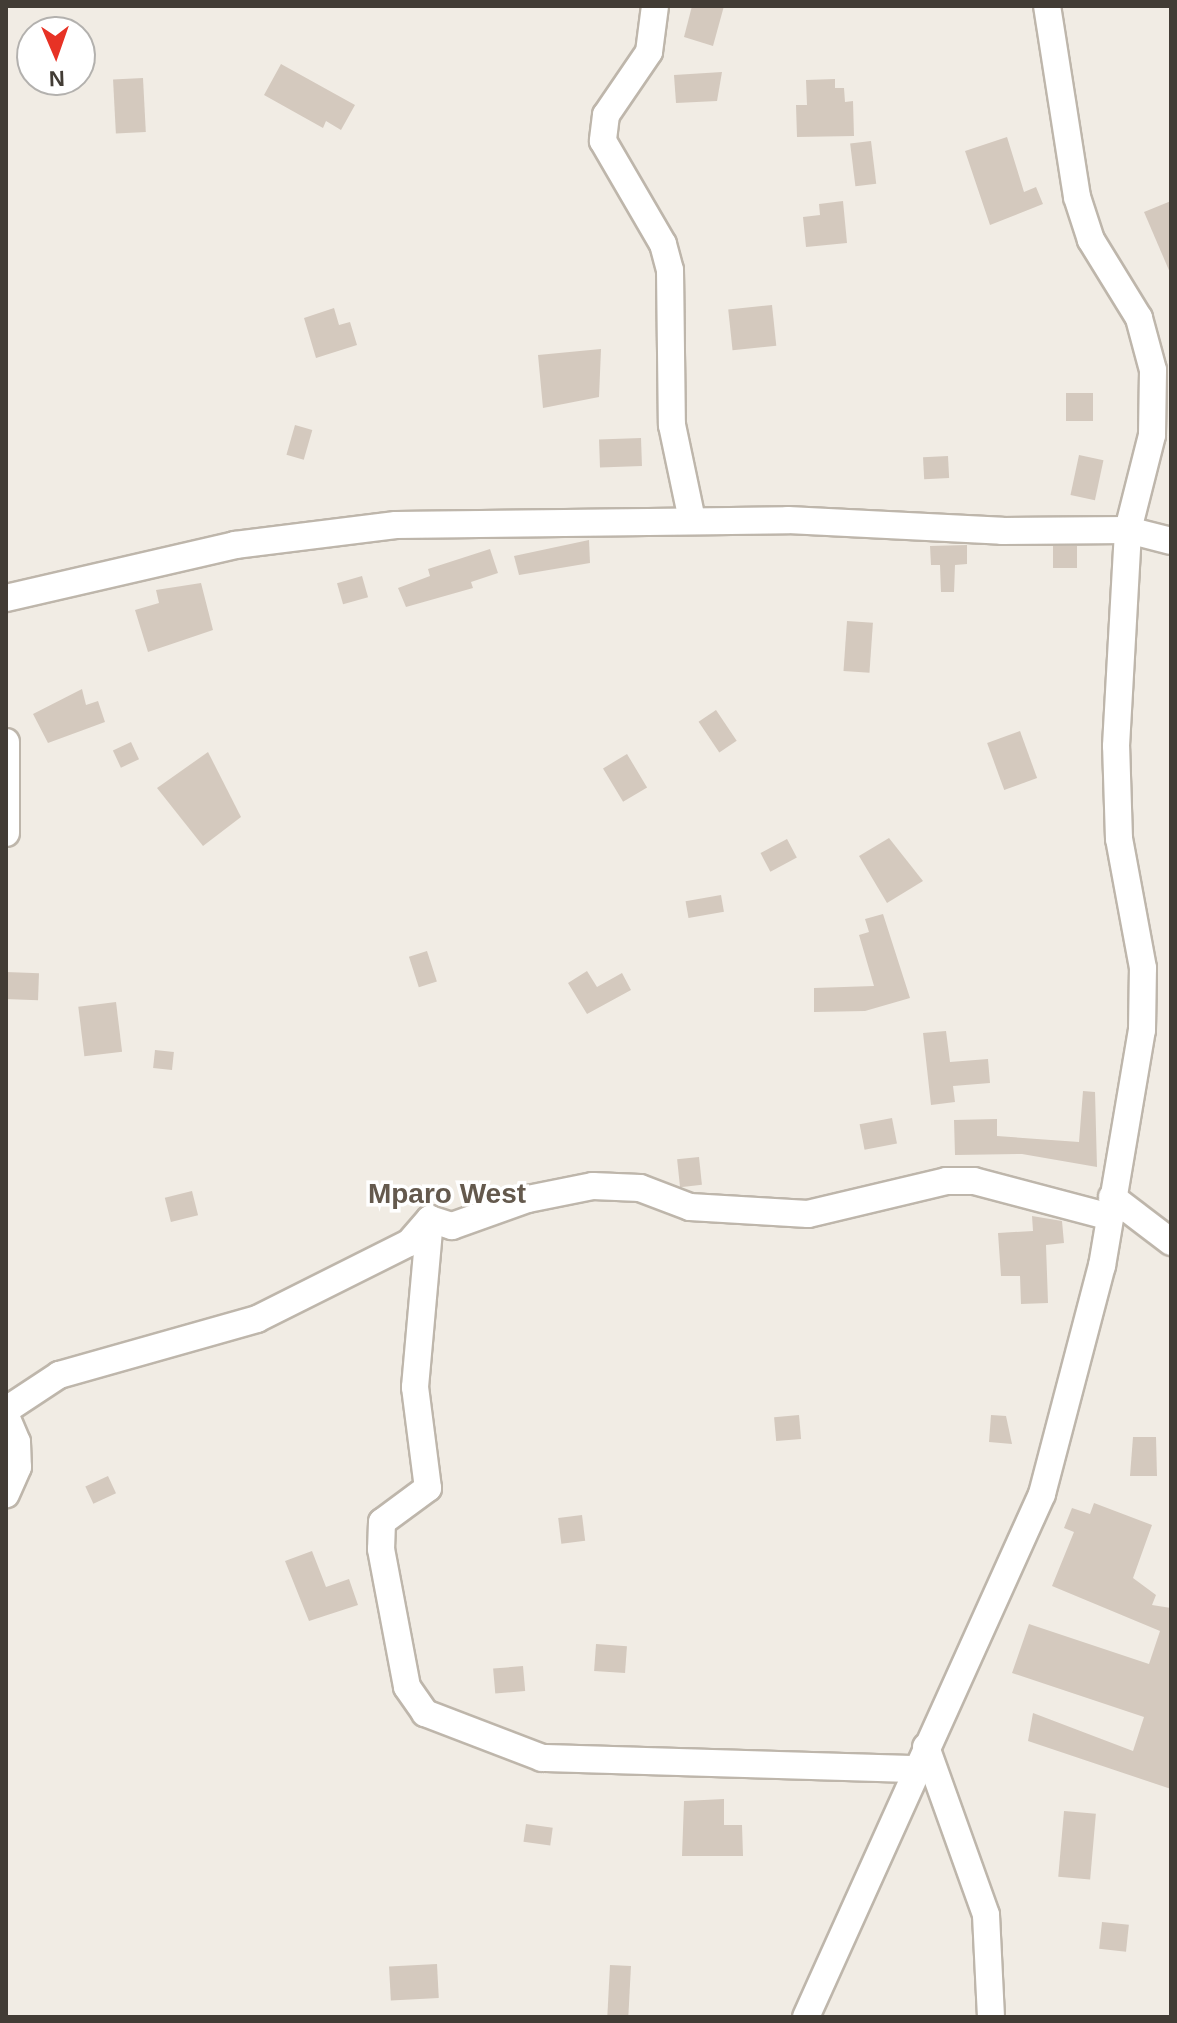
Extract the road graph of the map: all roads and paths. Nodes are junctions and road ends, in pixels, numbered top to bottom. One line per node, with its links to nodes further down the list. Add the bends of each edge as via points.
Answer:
1 (655, 6): 3 (street, via 654,37 644,65 602,128 608,155 651,218 667,257 672,425)
2 (1047, 6): 4 (street, via 1077,197 1091,240 1139,318 1153,370 1152,435)
3 (692, 520): 4 (street); 6 (street, via 396,525 235,545)
4 (1128, 530): 5 (street); 9 (street, via 1116,746 1119,839 1144,997)
5 (1171, 541)
6 (6, 598)
7 (6, 742): 8 (street)
8 (6, 833)
9 (1111, 1207): 10 (street, via 990,1183 946,1181 808,1214 690,1207 621,1184 528,1199 452,1226); 11 (street); 15 (street, via 1042,1494)
10 (430, 1219): 12 (street, via 409,1243 257,1319 59,1375); 15 (street, via 415,1387 428,1488 382,1522 381,1549 407,1687 425,1713 542,1758)
11 (1171, 1242)
12 (6, 1410)
13 (6, 1416): 14 (street, via 17,1442 18,1467)
14 (6, 1494)
15 (921, 1758): 16 (street); 17 (street, via 986,1915)
16 (806, 2017)
17 (991, 2017)

